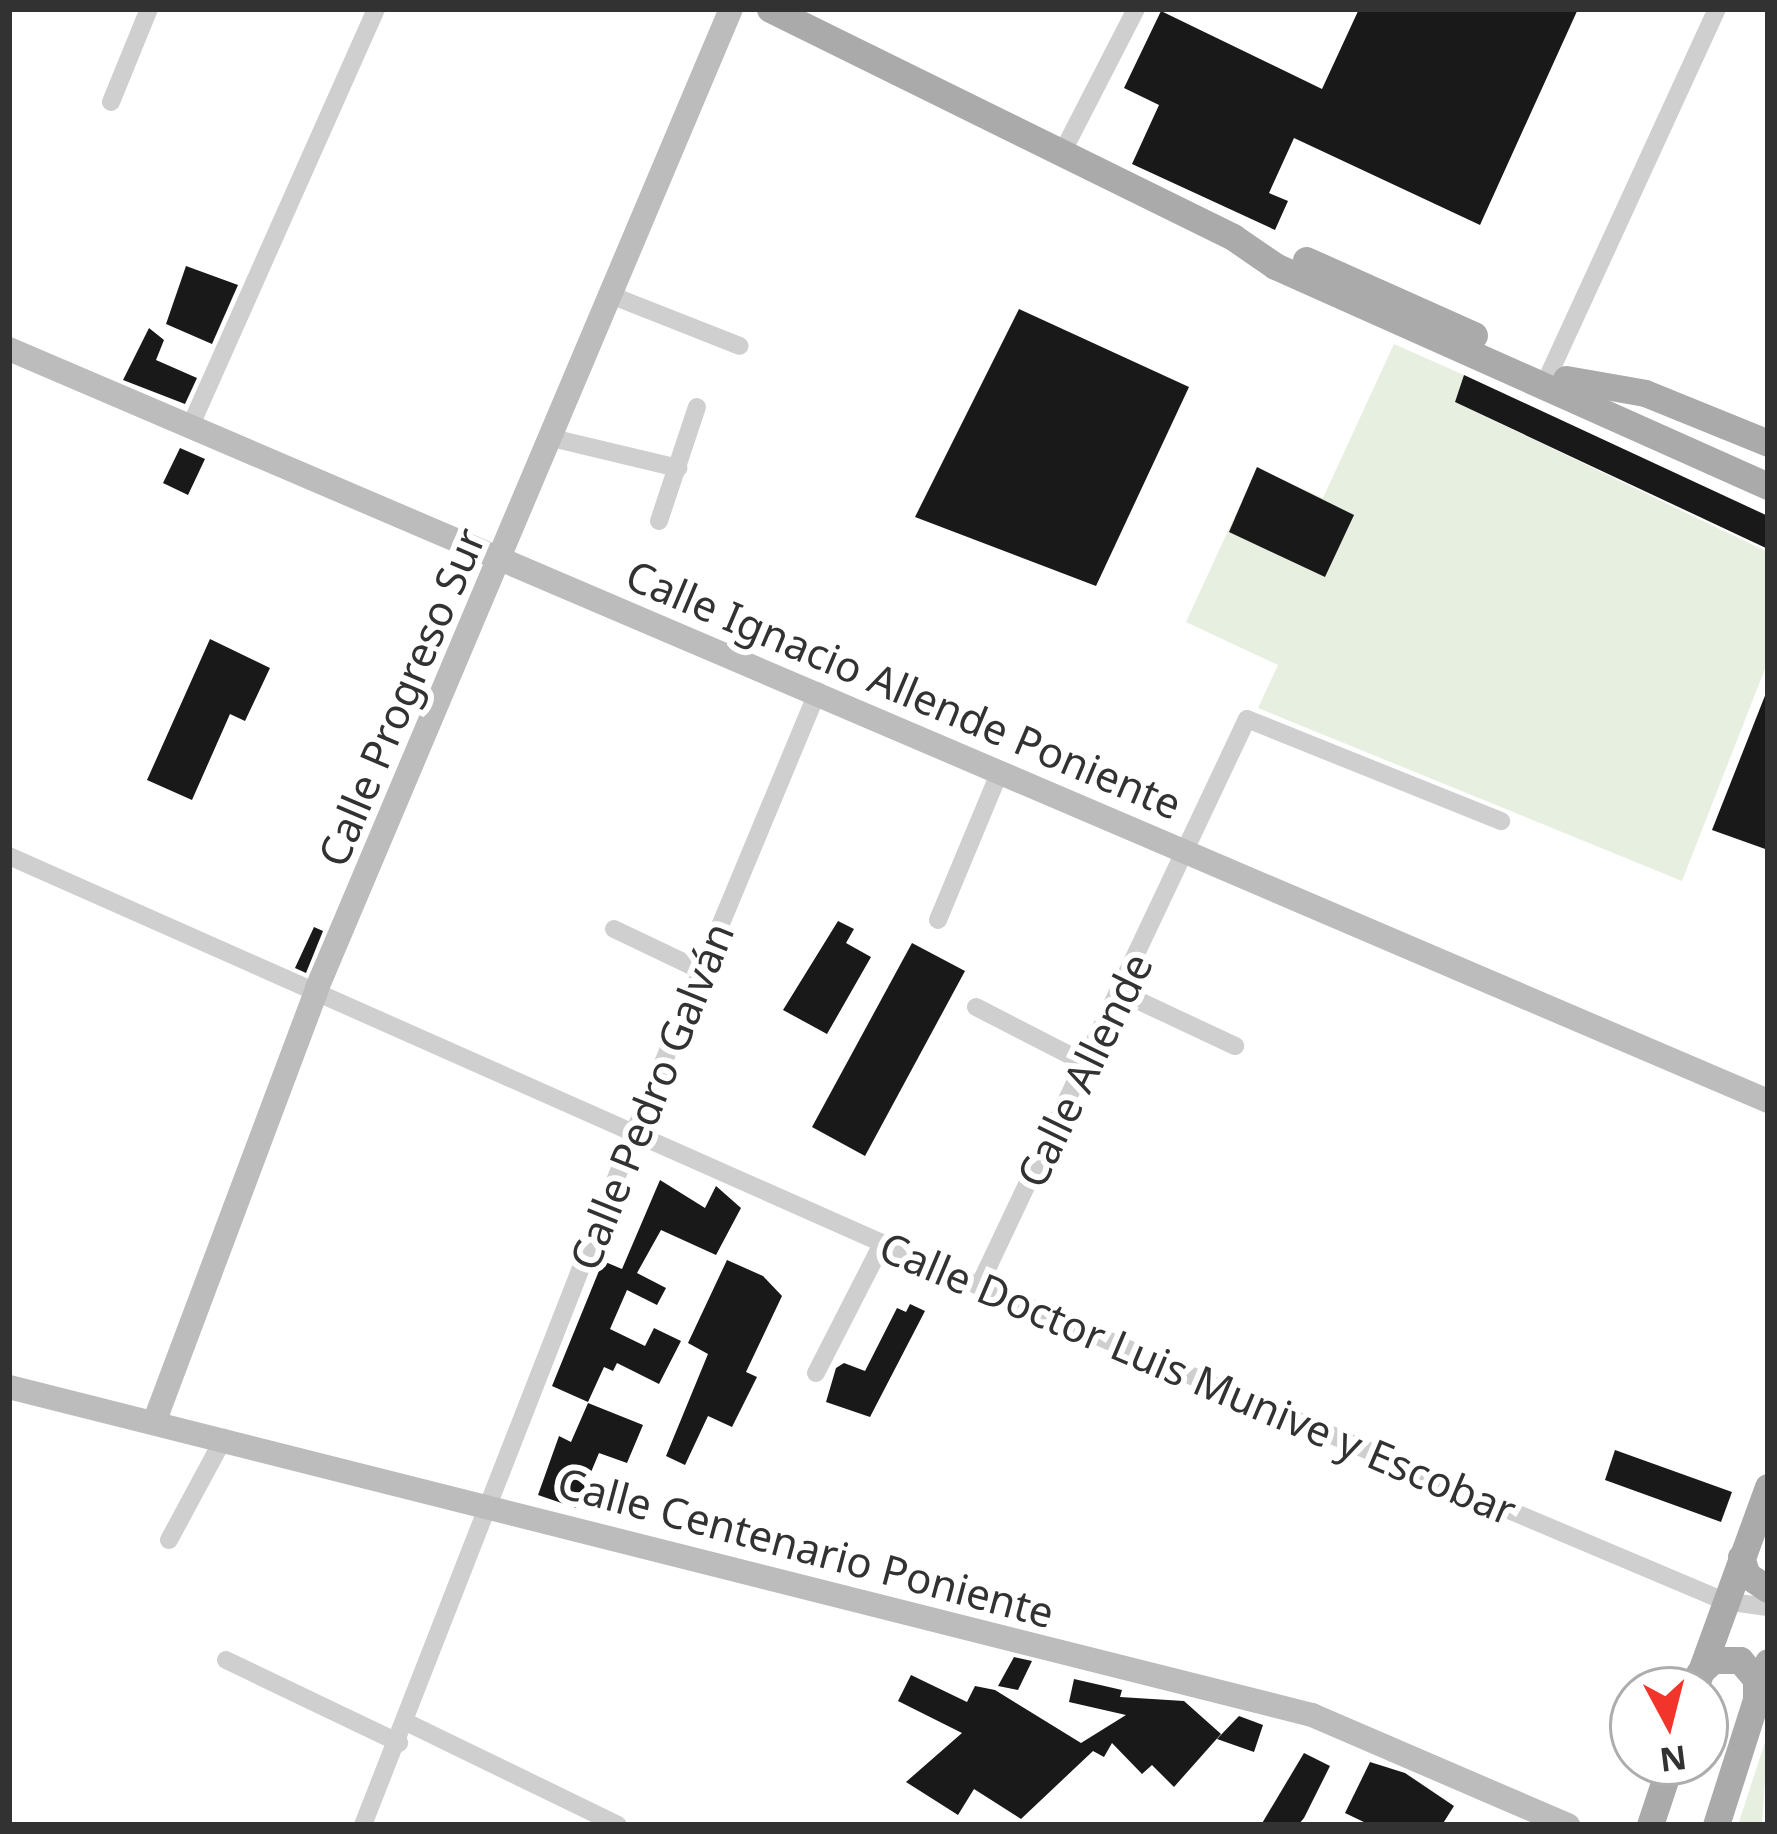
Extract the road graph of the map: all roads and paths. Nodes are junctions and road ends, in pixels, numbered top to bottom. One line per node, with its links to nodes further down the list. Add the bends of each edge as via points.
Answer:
1 (149, 9): 7 (street)
2 (376, 9): 15 (street)
3 (731, 9): 10 (street, Calle Progreso Sur)
4 (770, 9): 8 (main road)
5 (1136, 9): 8 (street)
6 (1717, 9): 13 (street)
7 (111, 102)
8 (1062, 153): 9 (main road)
9 (1233, 237): 13 (main road, via 1380,291); 16 (main road, via 1275,266)
10 (613, 296): 11 (street); 17 (street, Calle Progreso Sur)
11 (740, 346)
12 (9, 349): 15 (street, Calle Ignacio Allende Poniente)
13 (1558, 375): 18 (main road, via 1645,394); 19 (main road)
14 (697, 407): 20 (street)
15 (190, 427): 24 (street, Calle Ignacio Allende Poniente)
16 (1642, 431): 21 (main road); 22 (main road, via 1700,476)
17 (552, 438): 20 (street); 24 (street, Calle Progreso Sur)
18 (1768, 443)
19 (1768, 466)
20 (678, 468): 23 (street)
21 (1768, 486)
22 (1768, 506)
23 (659, 521)
24 (502, 562): 25 (street, Calle Ignacio Allende Poniente); 33 (street, Calle Progreso Sur)
25 (818, 691): 26 (street, Calle Ignacio Allende Poniente); 32 (street, Calle Pedro Galván)
26 (1000, 771): 28 (street, Calle Ignacio Allende Poniente); 30 (street)
27 (1501, 821): 28 (street, Calle Allende, via 1247,719)
28 (1187, 853): 34 (street, Calle Allende); 38 (street, Calle Ignacio Allende Poniente)
29 (9, 856): 33 (street, Calle Doctor Luis Munive y Escobar)
30 (938, 920)
31 (614, 928): 32 (street)
32 (700, 970): 39 (street, Calle Pedro Galván)
33 (317, 988): 39 (street, Calle Doctor Luis Munive y Escobar); 44 (street, Calle Progreso Sur)
34 (1122, 993): 36 (street); 37 (street, Calle Allende)
35 (976, 1007): 37 (street)
36 (1235, 1046)
37 (1089, 1065): 41 (street, Calle Allende)
38 (1768, 1100)
39 (633, 1135): 40 (street, Calle Doctor Luis Munive y Escobar); 47 (street, Calle Pedro Galván)
40 (882, 1244): 41 (street, Calle Doctor Luis Munive y Escobar); 42 (street)
41 (979, 1286): 51 (street, Calle Doctor Luis Munive y Escobar)
42 (817, 1373)
43 (9, 1387): 44 (street, Calle Centenario Poniente)
44 (154, 1420): 45 (street, Calle Centenario Poniente)
45 (224, 1438): 47 (street, Calle Centenario Poniente); 48 (street)
46 (1768, 1487): 49 (main road)
47 (491, 1504): 58 (street, Calle Pedro Galván); 63 (street, Calle Centenario Poniente, via 1312,1715)
48 (170, 1540)
49 (1741, 1558): 50 (main road, via 1747,1575); 51 (main road)
50 (1768, 1589)
51 (1724, 1601): 52 (street, Calle Doctor Luis Munive y Escobar); 55 (main road)
52 (1768, 1607)
53 (226, 1660): 59 (street)
54 (1768, 1662): 57 (main road)
55 (1702, 1666)
56 (1708, 1666): 57 (main road, via 1740,1660 1756,1679)
57 (1756, 1698): 65 (main road)
58 (408, 1723): 59 (street, Calle Pedro Galván); 62 (street)
59 (399, 1743): 61 (street, Calle Pedro Galván)
60 (1663, 1786): 64 (main road)
61 (363, 1825)
62 (618, 1825)
63 (1568, 1825)
64 (1651, 1825)
65 (1716, 1825)

